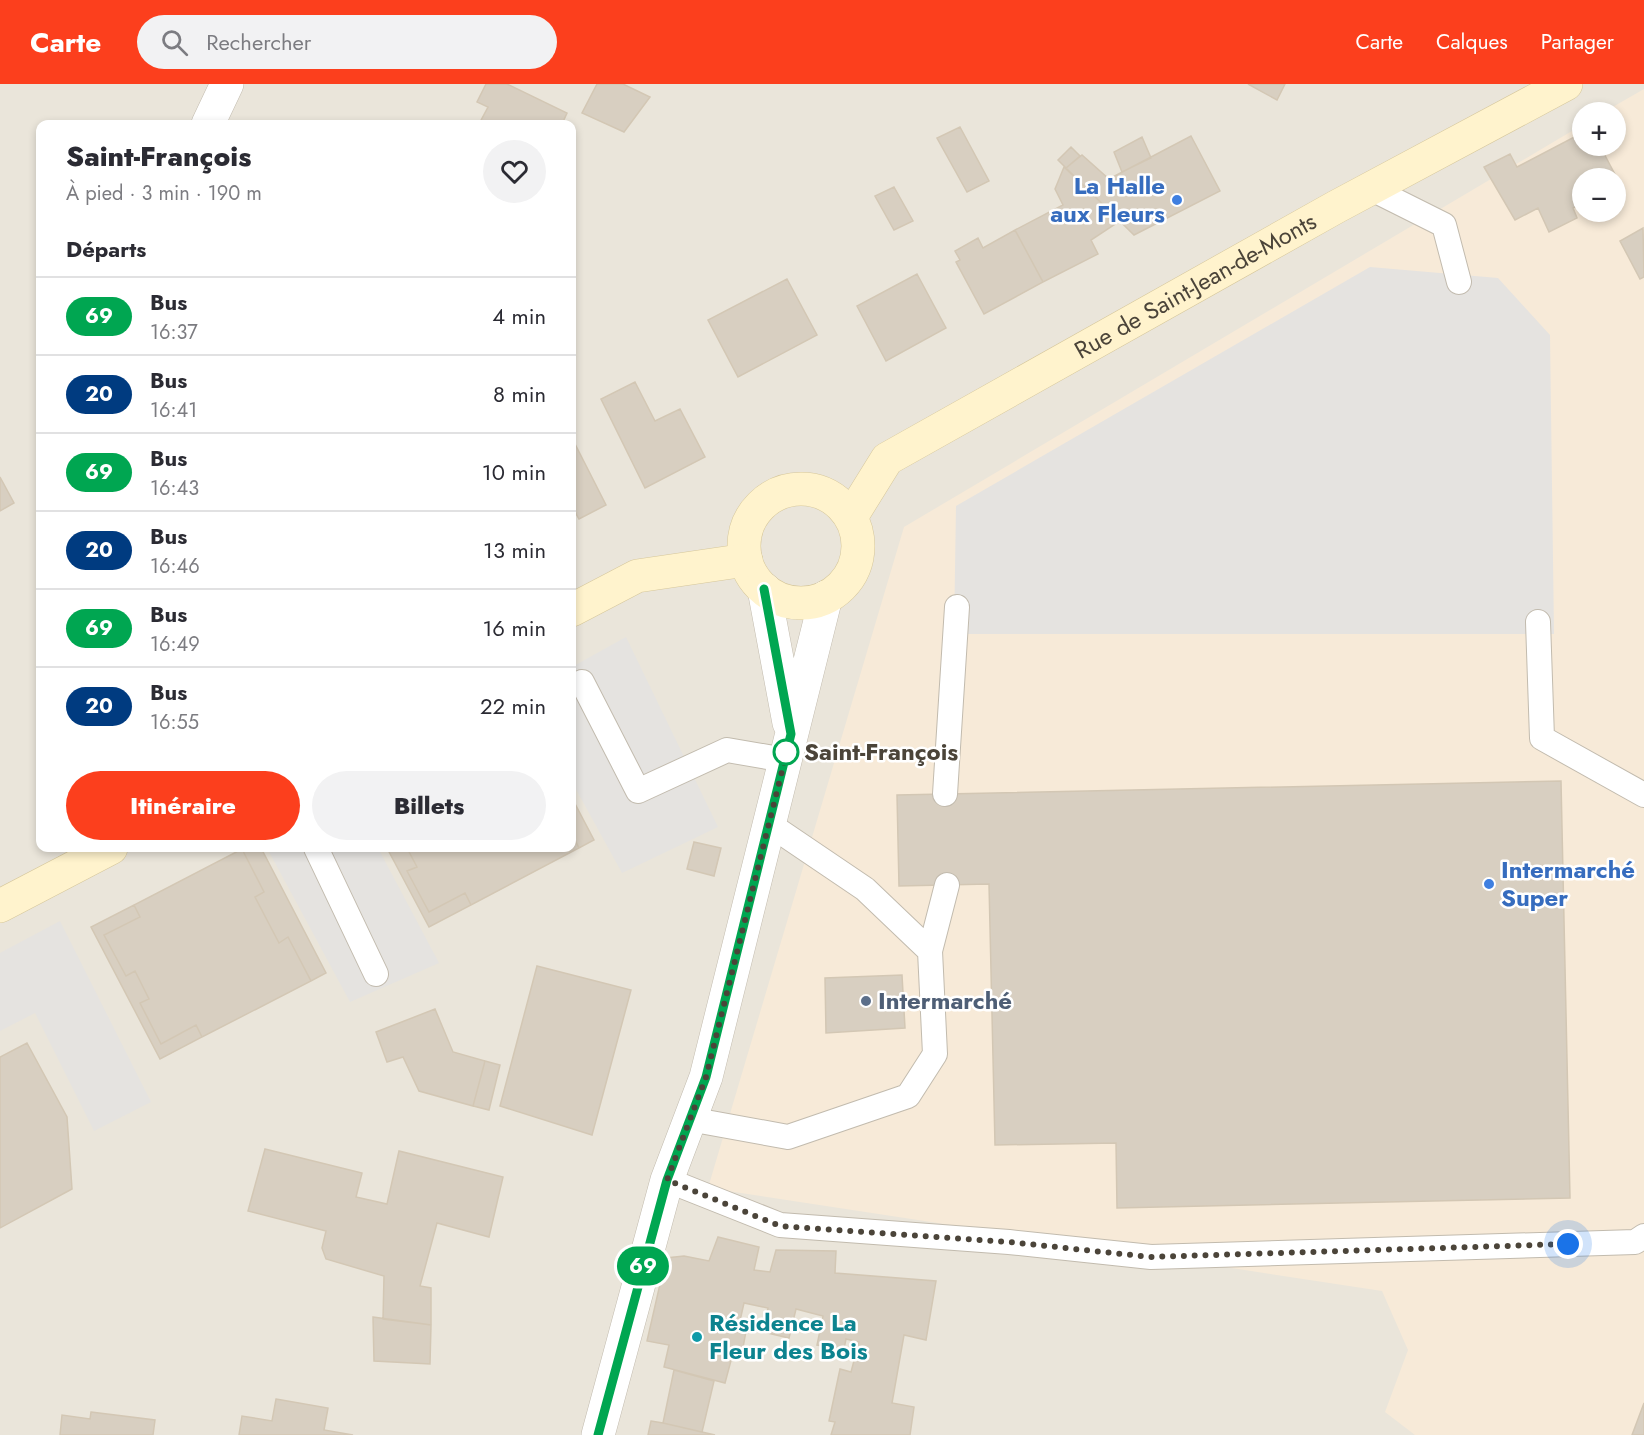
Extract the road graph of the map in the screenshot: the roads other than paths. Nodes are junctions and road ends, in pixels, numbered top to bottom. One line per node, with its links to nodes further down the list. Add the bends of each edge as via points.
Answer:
1 (227, 84): 3 (street)
2 (1566, 84): 4 (main road, Rue de Saint-Jean-de-Monts)
3 (210, 120)
4 (1370, 188): 5 (lane, via 1444,225); 6 (main road, Rue de Saint-Jean-de-Monts, via 887,459)
5 (1459, 282)
6 (851, 518): 7 (main road, via 840,503 824,493 788,490 772,497 748,524); 9 (main road, via 858,554 841,587)
7 (746, 560): 8 (main road); 11 (main road, via 637,576)
8 (764, 589): 9 (main road, via 794,603); 14 (street)
9 (826, 597): 14 (street)
10 (957, 607): 15 (lane)
11 (576, 608)
12 (1538, 622): 16 (lane, via 1542,738)
13 (582, 682): 14 (lane, via 638,791 727,750)
14 (788, 747): 17 (street)
15 (945, 794)
16 (1644, 795)
17 (769, 824): 22 (lane, via 865,889); 24 (street, via 706,1077)
18 (103, 852): 21 (main road)
19 (318, 852): 23 (lane)
20 (947, 885): 22 (lane)
21 (0, 906)
22 (930, 951): 24 (lane, via 935,1054 908,1096 788,1137)
23 (376, 974)
24 (689, 1119): 25 (street)
25 (667, 1180): 26 (lane, via 780,1226 1009,1242 1150,1257); 27 (street)
26 (1640, 1239)
27 (598, 1435)

